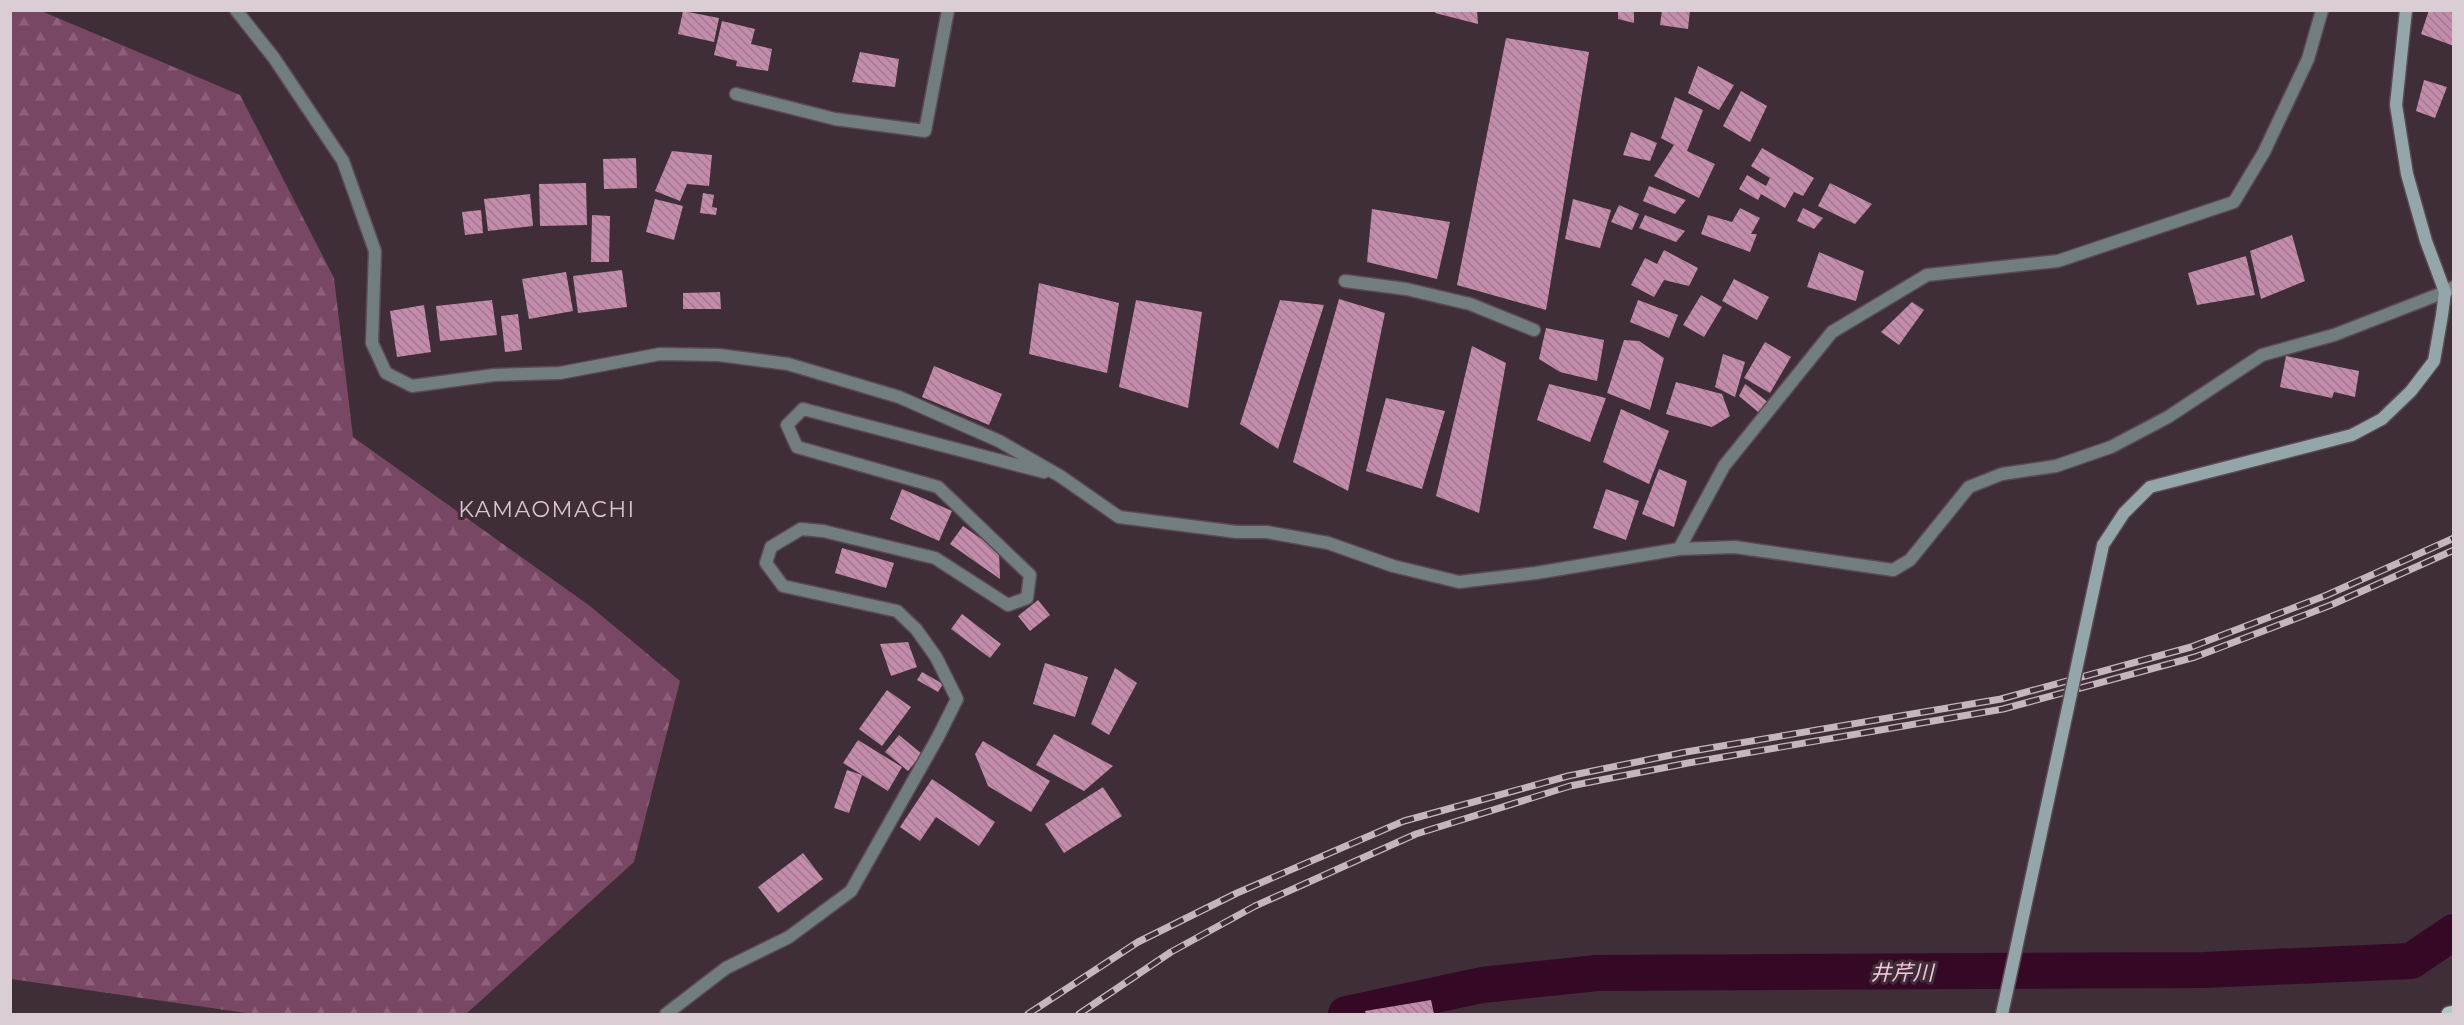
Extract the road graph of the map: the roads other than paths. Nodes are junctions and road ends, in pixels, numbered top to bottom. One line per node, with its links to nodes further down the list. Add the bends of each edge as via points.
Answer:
1 (236, 10): 9 (street, via 274,58 343,161 375,251 372,343 386,373 400,382 412,386 494,375 560,373 660,354 788,364 899,397 999,441)
2 (948, 10): 5 (street, via 924,131 835,119)
3 (2322, 10): 10 (street, via 2308,59 2264,152 2234,202 2058,261 1927,275 1832,332 1724,466)
4 (2406, 10): 7 (street, via 2396,105 2407,174)
5 (736, 94)
6 (1345, 281): 8 (street, via 1407,289 1470,304)
7 (2449, 290): 10 (street, via 2334,335 2262,355 2168,417 2111,447 2056,466 2002,474 1969,487 1910,560 1893,570 1735,547); 13 (street, bridge, via 2434,361 2382,419 2352,435 2313,447 2150,487 2124,513 2103,545)
8 (1534, 330)
9 (1060, 476): 10 (street, via 1119,517 1237,532 1267,532 1328,543 1393,566 1459,582); 12 (street, via 803,409 787,425 797,447 938,487 1030,575 1027,598 1008,605 934,558 823,531 801,530 771,547 766,564 783,586 897,611 936,657 957,699 851,891 789,937 726,968)
10 (1679, 549)
11 (2454, 1013): 14 (main road)
12 (666, 1014)
13 (2002, 1014)
14 (2449, 1014)

